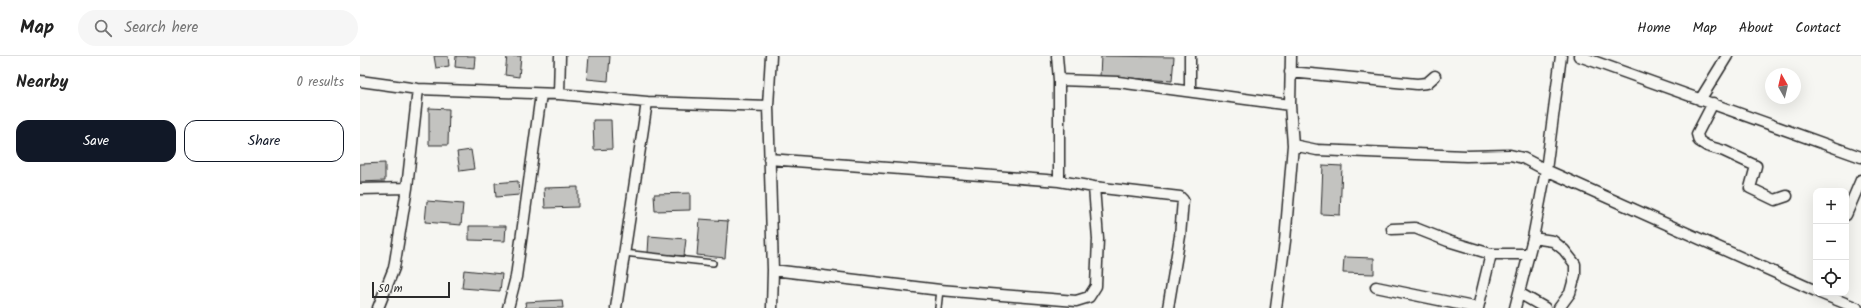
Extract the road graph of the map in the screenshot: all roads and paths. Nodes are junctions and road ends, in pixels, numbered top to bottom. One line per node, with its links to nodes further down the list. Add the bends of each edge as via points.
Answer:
1 (560, 56): 16 (street)
2 (771, 56): 21 (street)
3 (1057, 56): 11 (street)
4 (1190, 56): 14 (street)
5 (1291, 56): 9 (street)
6 (1561, 56): 25 (street)
7 (1579, 56): 17 (street)
8 (1727, 56): 17 (street)
9 (1290, 72): 10 (street, via 1417,84 1427,83); 20 (street)
10 (1435, 76)
11 (1059, 80): 14 (street, via 1118,82); 27 (street)
12 (360, 81): 13 (street)
13 (418, 89): 15 (street); 29 (street)
14 (1190, 91): 20 (street)
15 (541, 94): 16 (street); 47 (street, via 516,277)
16 (559, 94): 18 (street)
17 (1700, 100): 19 (street)
18 (647, 102): 21 (street); 35 (street)
19 (1713, 103): 23 (street); 31 (street, via 1697,134 1699,141 1756,166 1750,188 1775,200)
20 (1290, 105): 22 (street)
21 (768, 106): 24 (street)
22 (1293, 145): 25 (street, via 1317,150 1466,156 1510,154); 52 (street)
23 (1861, 157)
24 (769, 159): 27 (street); 39 (street)
25 (1546, 170): 34 (street); 41 (street)
26 (1861, 180): 32 (street)
27 (1059, 181): 28 (street)
28 (1094, 187): 42 (street, via 1098,239 1096,286 1089,297 1076,301); 51 (street, via 1182,198 1180,236)
29 (407, 188): 30 (street); 46 (street, via 394,268)
30 (360, 189)
31 (1787, 196)
32 (1849, 208)
33 (1392, 229): 36 (street, via 1415,228)
34 (1533, 238): 37 (street); 55 (street, via 1553,241 1564,250 1574,264 1575,275 1570,293)
35 (624, 253): 38 (lane); 48 (street)
36 (1491, 254): 37 (street); 53 (street)
37 (1528, 254): 43 (street)
38 (713, 263)
39 (774, 270): 42 (street); 49 (street)
40 (1376, 287): 53 (street)
41 (1813, 289)
42 (940, 290): 50 (lane)
43 (1519, 293): 45 (street); 54 (street)
44 (1829, 296): 56 (street)
45 (1515, 307)
46 (378, 308)
47 (508, 308)
48 (616, 308)
49 (772, 308)
50 (938, 308)
51 (1168, 308)
52 (1276, 308)
53 (1478, 308)
54 (1545, 308)
55 (1559, 308)
56 (1856, 308)

